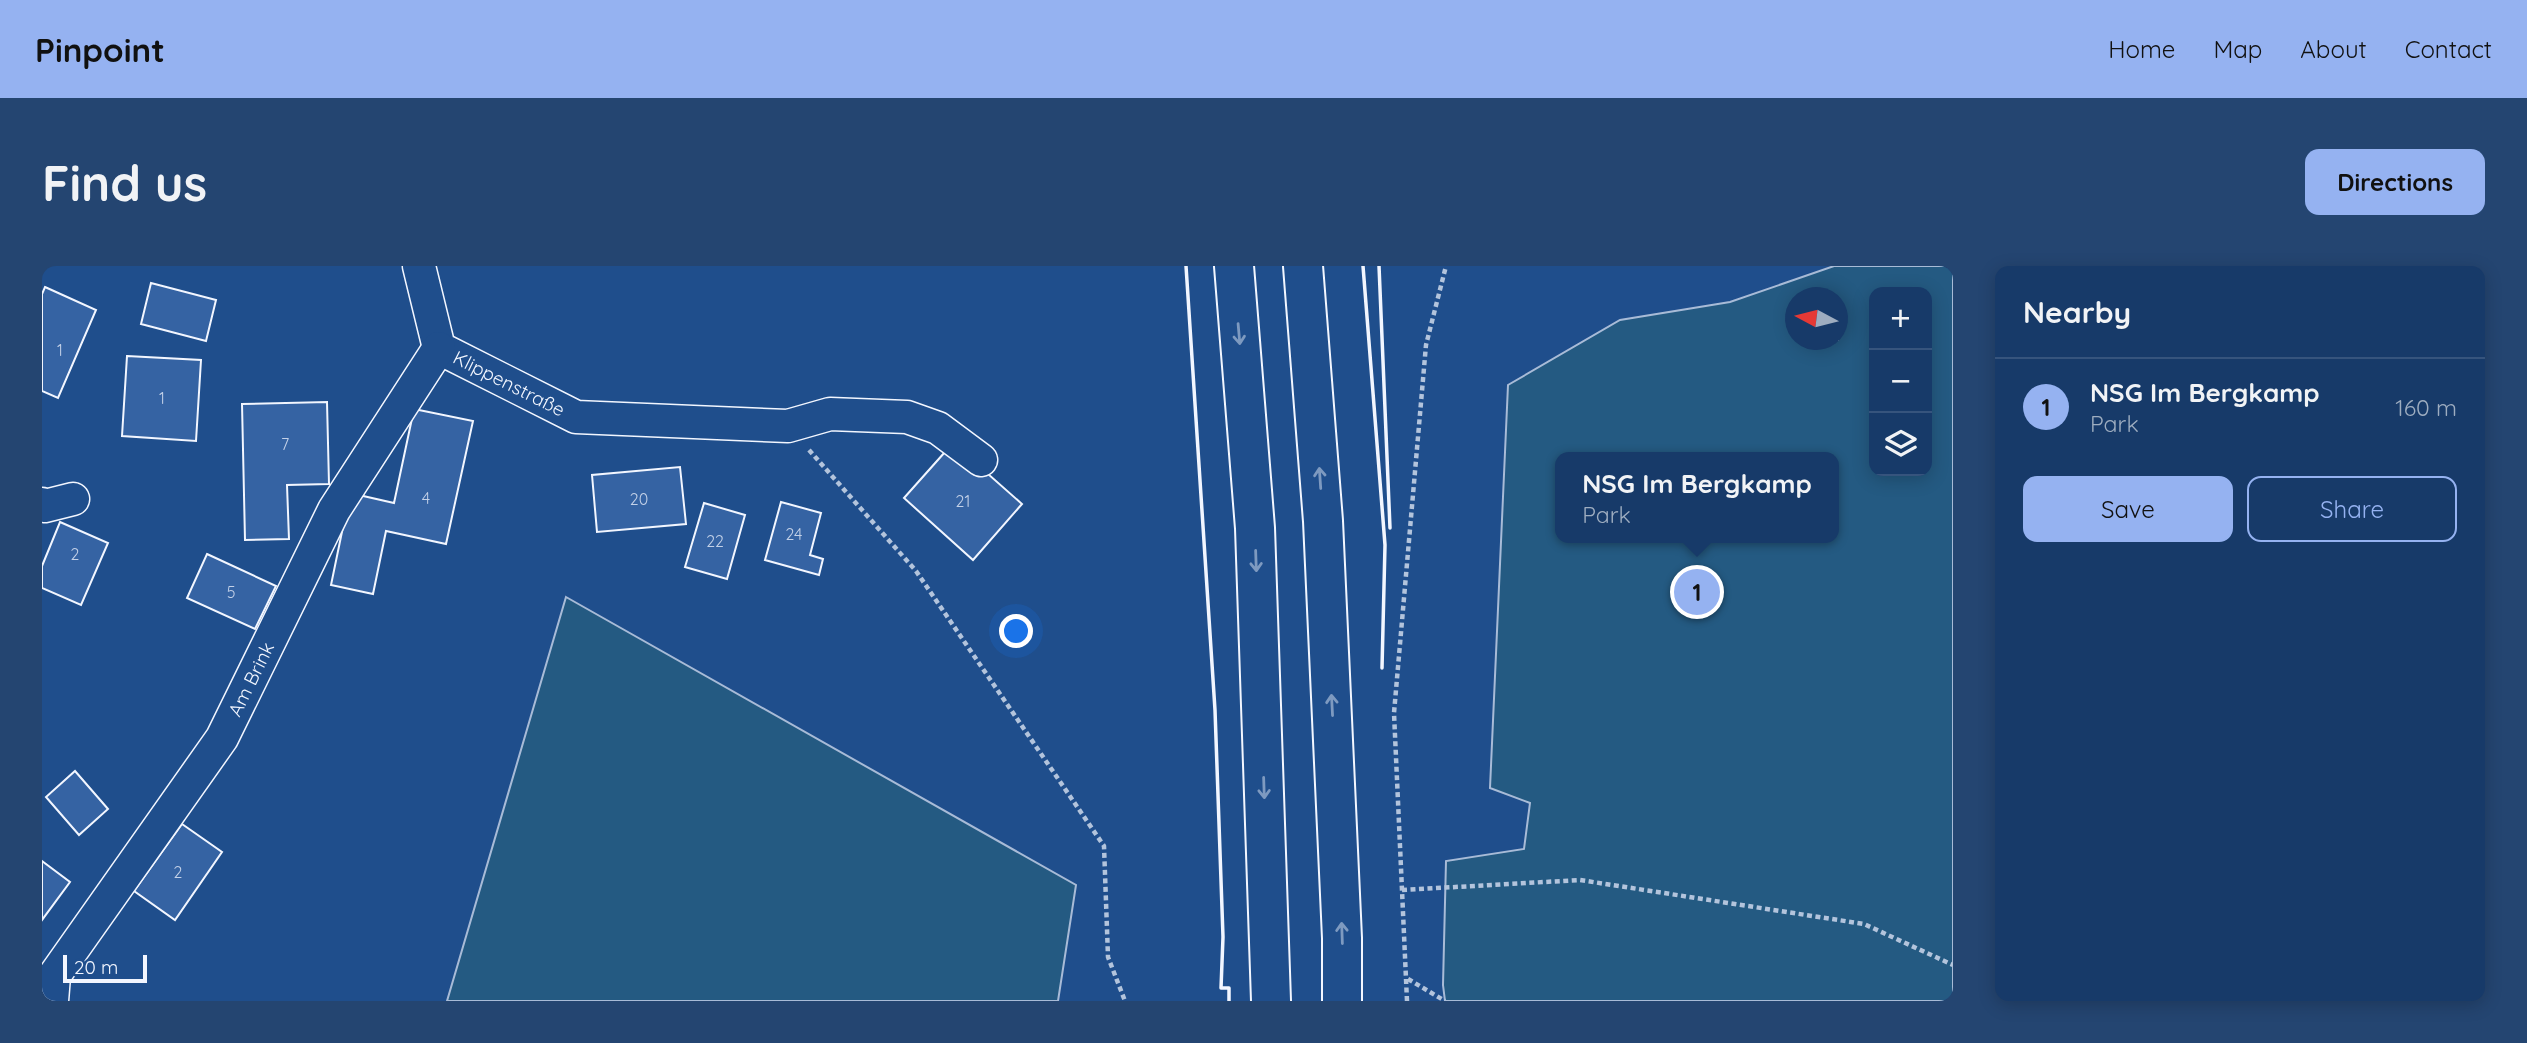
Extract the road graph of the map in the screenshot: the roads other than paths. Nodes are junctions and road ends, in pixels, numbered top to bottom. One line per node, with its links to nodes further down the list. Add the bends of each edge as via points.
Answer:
1 (419, 266): 4 (street, Klippenstraße)
2 (1234, 266): 7 (highway, one-way to 7, via 1255,528)
3 (1303, 266): 8 (highway, one-way to 3, via 1325,560)
4 (439, 348): 5 (street, Klippenstraße, via 576,417 788,426 830,414 907,416 938,428); 6 (street, Am Brink, via 334,510 222,738)
5 (981, 460)
6 (49, 986)
7 (1271, 1001)
8 (1342, 1001)

